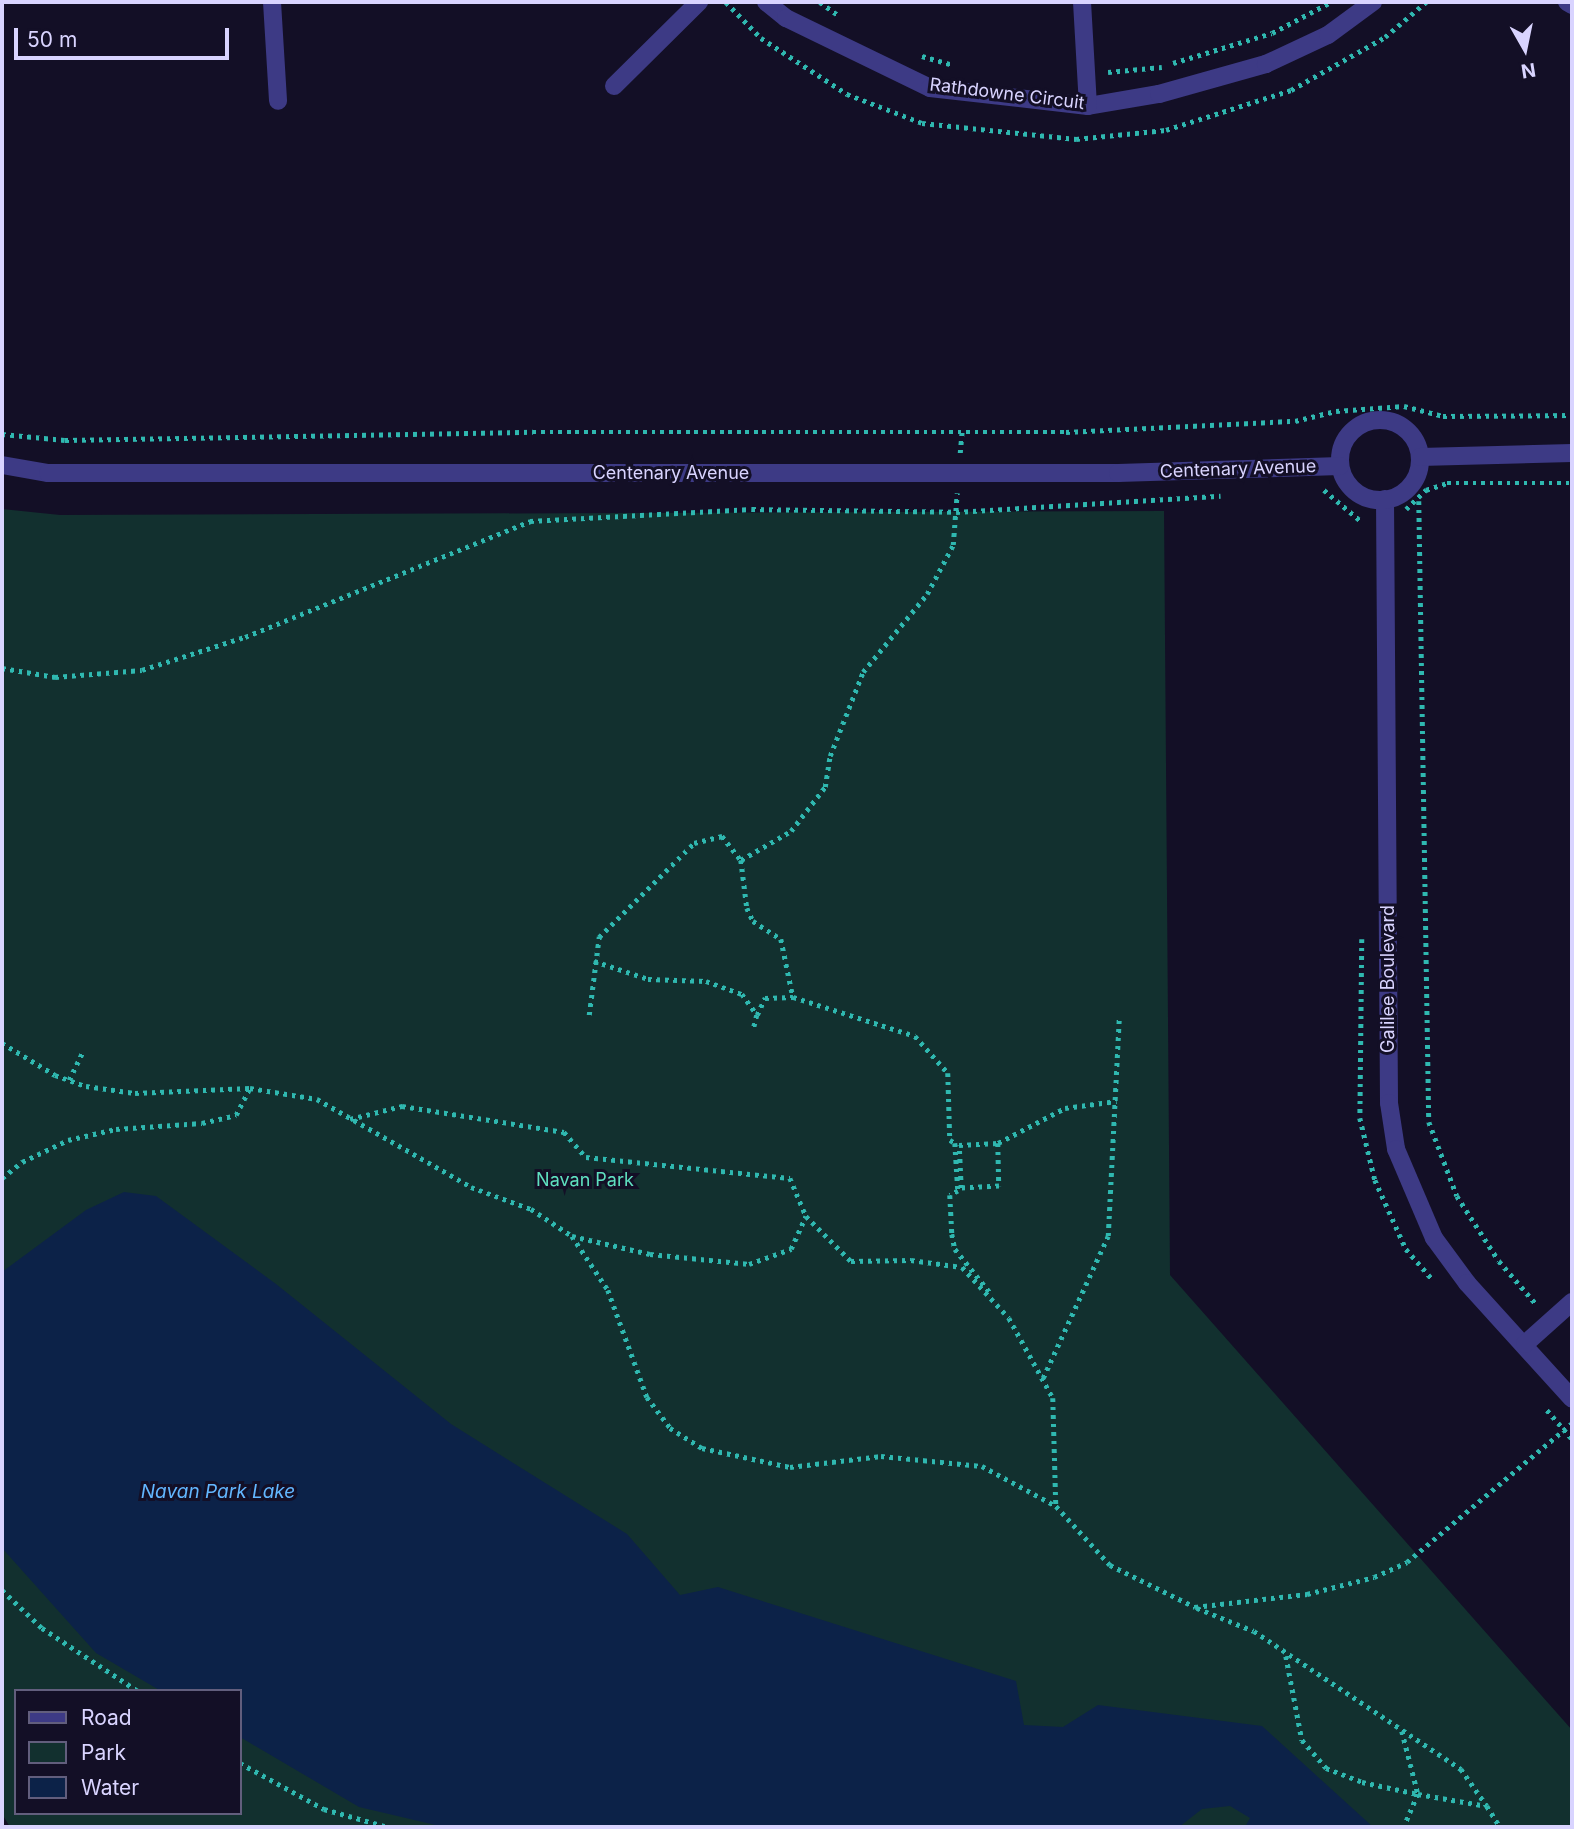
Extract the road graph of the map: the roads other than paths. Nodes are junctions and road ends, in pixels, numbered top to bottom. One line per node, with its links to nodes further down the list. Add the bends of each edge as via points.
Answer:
1 (272, 2): 9 (street)
2 (699, 2): 8 (street)
3 (766, 2): 10 (street, Rathdowne Circuit, via 786,18 930,88)
4 (1082, 2): 10 (street)
5 (1373, 2): 10 (street, Rathdowne Circuit, via 1328,35 1266,64 1159,94)
6 (1567, 2): 7 (street)
7 (1572, 5)
8 (614, 86)
9 (278, 101)
10 (1088, 106)
11 (1572, 453): 12 (street)
12 (1420, 457): 14 (street, via 1410,433 1388,420 1375,420 1363,423 1344,441); 15 (street, via 1407,490)
13 (2, 466): 14 (street, Centenary Avenue, via 48,473 1118,473)
14 (1340, 466): 15 (street, via 1344,478 1361,495)
15 (1385, 499): 17 (street, Galilee Boulevard, via 1389,1103 1396,1149 1434,1238 1467,1283)
16 (1572, 1302): 17 (street)
17 (1525, 1344): 18 (street, Galilee Boulevard)
18 (1572, 1399)

